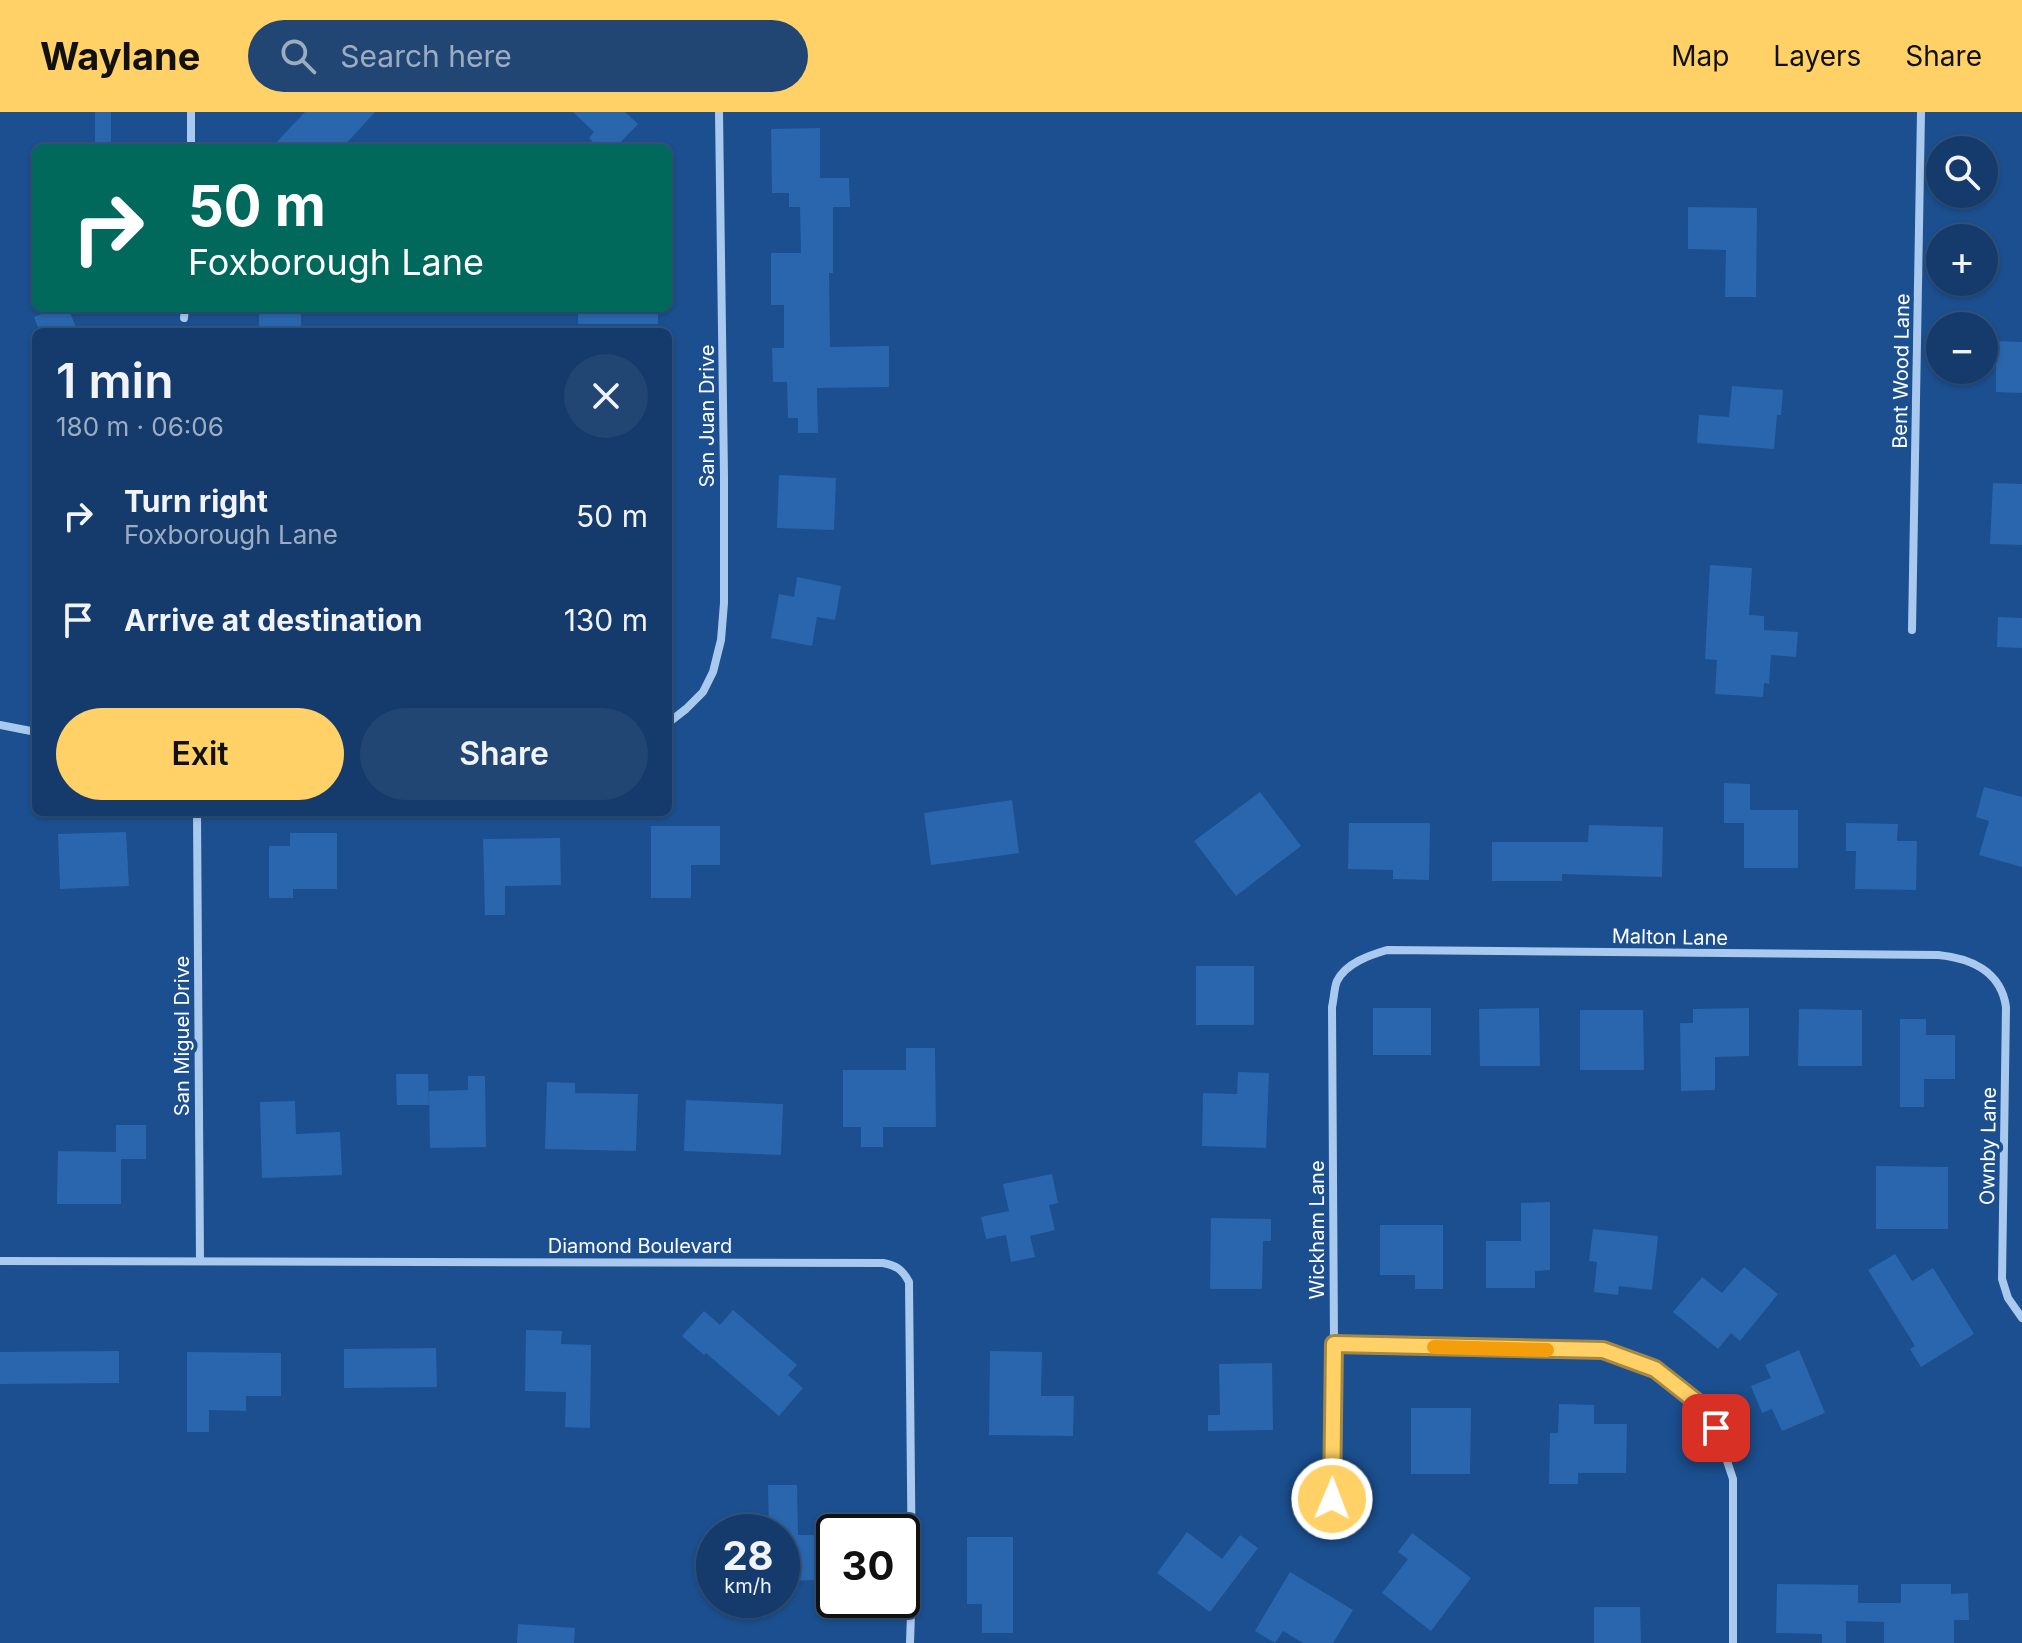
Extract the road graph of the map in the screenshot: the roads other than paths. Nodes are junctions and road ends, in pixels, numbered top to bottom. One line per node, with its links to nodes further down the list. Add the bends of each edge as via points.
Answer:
1 (191, 112): 4 (street)
2 (719, 112): 6 (street, San Juan Drive, via 724,603 713,672 703,692)
3 (1921, 112): 5 (street, Bent Wood Lane)
4 (191, 144)
5 (1912, 630)
6 (672, 720)
7 (0, 725): 8 (street)
8 (32, 731)
9 (197, 816): 12 (street, San Miguel Drive)
10 (1351, 966): 11 (street, Malton Lane, via 1387,950 1890,955 1951,956); 15 (street, Wickham Lane, via 1337,981 1332,1007)
11 (1990, 973): 14 (street, Ownby Lane, via 2004,993 2006,1007 2002,1279)
12 (200, 1260): 13 (street, Diamond Boulevard); 17 (street, Diamond Boulevard, via 897,1266 909,1282)
13 (0, 1261)
14 (2022, 1318)
15 (1334, 1344): 16 (street, Wickham Lane); 18 (street, via 1603,1350 1655,1369 1681,1386 1716,1428 1733,1479)
16 (1332, 1499)
17 (910, 1643)
18 (1733, 1643)

